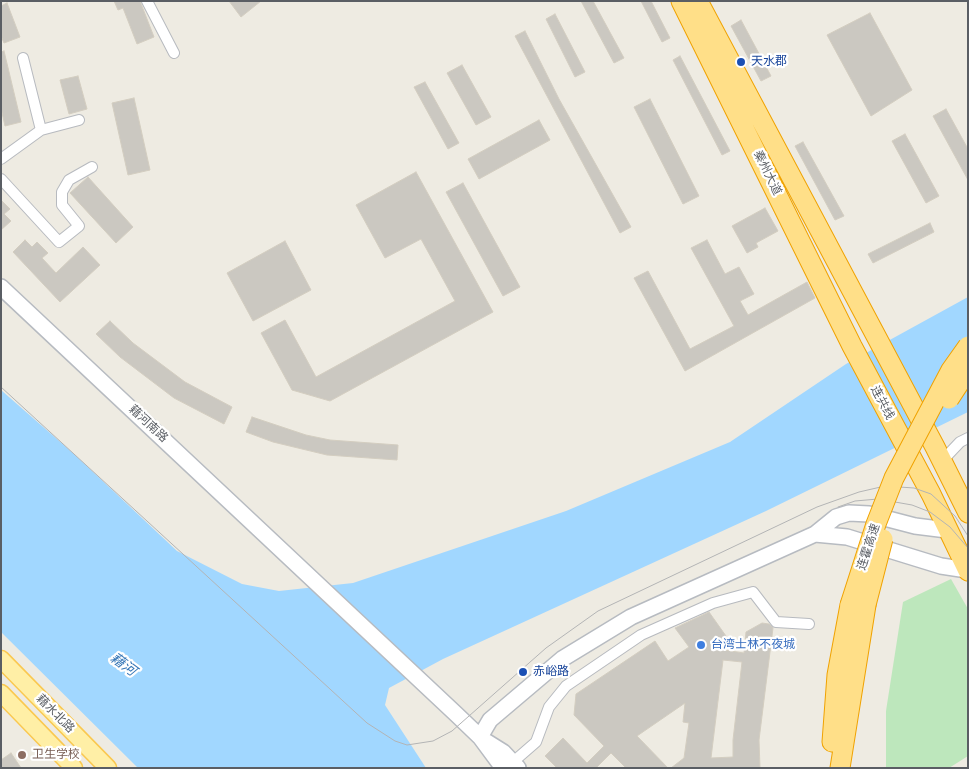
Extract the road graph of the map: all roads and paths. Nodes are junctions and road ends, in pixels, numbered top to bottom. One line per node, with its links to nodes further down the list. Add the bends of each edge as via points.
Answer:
1 (147, 1): 4 (street)
2 (681, 1): 13 (highway, 秦州大道)
3 (698, 1): 12 (highway, 秦州大道)
4 (174, 53)
5 (23, 58): 7 (street)
6 (79, 120): 7 (street)
7 (41, 130): 8 (street)
8 (1, 159)
9 (92, 167): 10 (street, via 69,180 62,192 62,205 79,226 60,242)
10 (1, 179)
11 (1, 287): 26 (main road, 藉河南路)
12 (876, 339): 17 (highway, 连共线)
13 (852, 346): 19 (highway, 连共线)
14 (968, 346): 22 (highway, 连霍高速, bridge, via 951,370 894,478 876,524)
15 (968, 370): 22 (highway, 连霍高速, bridge, via 928,434 897,503)
16 (968, 438): 17 (street)
17 (938, 455): 18 (highway)
18 (968, 513)
19 (947, 530): 20 (main road, via 849,513 836,517); 21 (highway)
20 (815, 534): 21 (main road, via 847,537); 26 (main road, via 631,617 562,659 490,720)
21 (968, 571)
22 (858, 605): 30 (highway, 连霍高速, via 837,675); 31 (highway, 连霍高速)
23 (809, 624): 27 (street, via 776,622 753,592 713,602 641,635 566,686 549,707 536,742)
24 (1, 659): 29 (main road, 藉水北路)
25 (1, 693): 28 (main road, 藉水北路)
26 (480, 737): 27 (main road, 藉河南路, via 503,752)
27 (511, 766)
28 (74, 768)
29 (108, 768)
30 (830, 768)
31 (840, 768)

